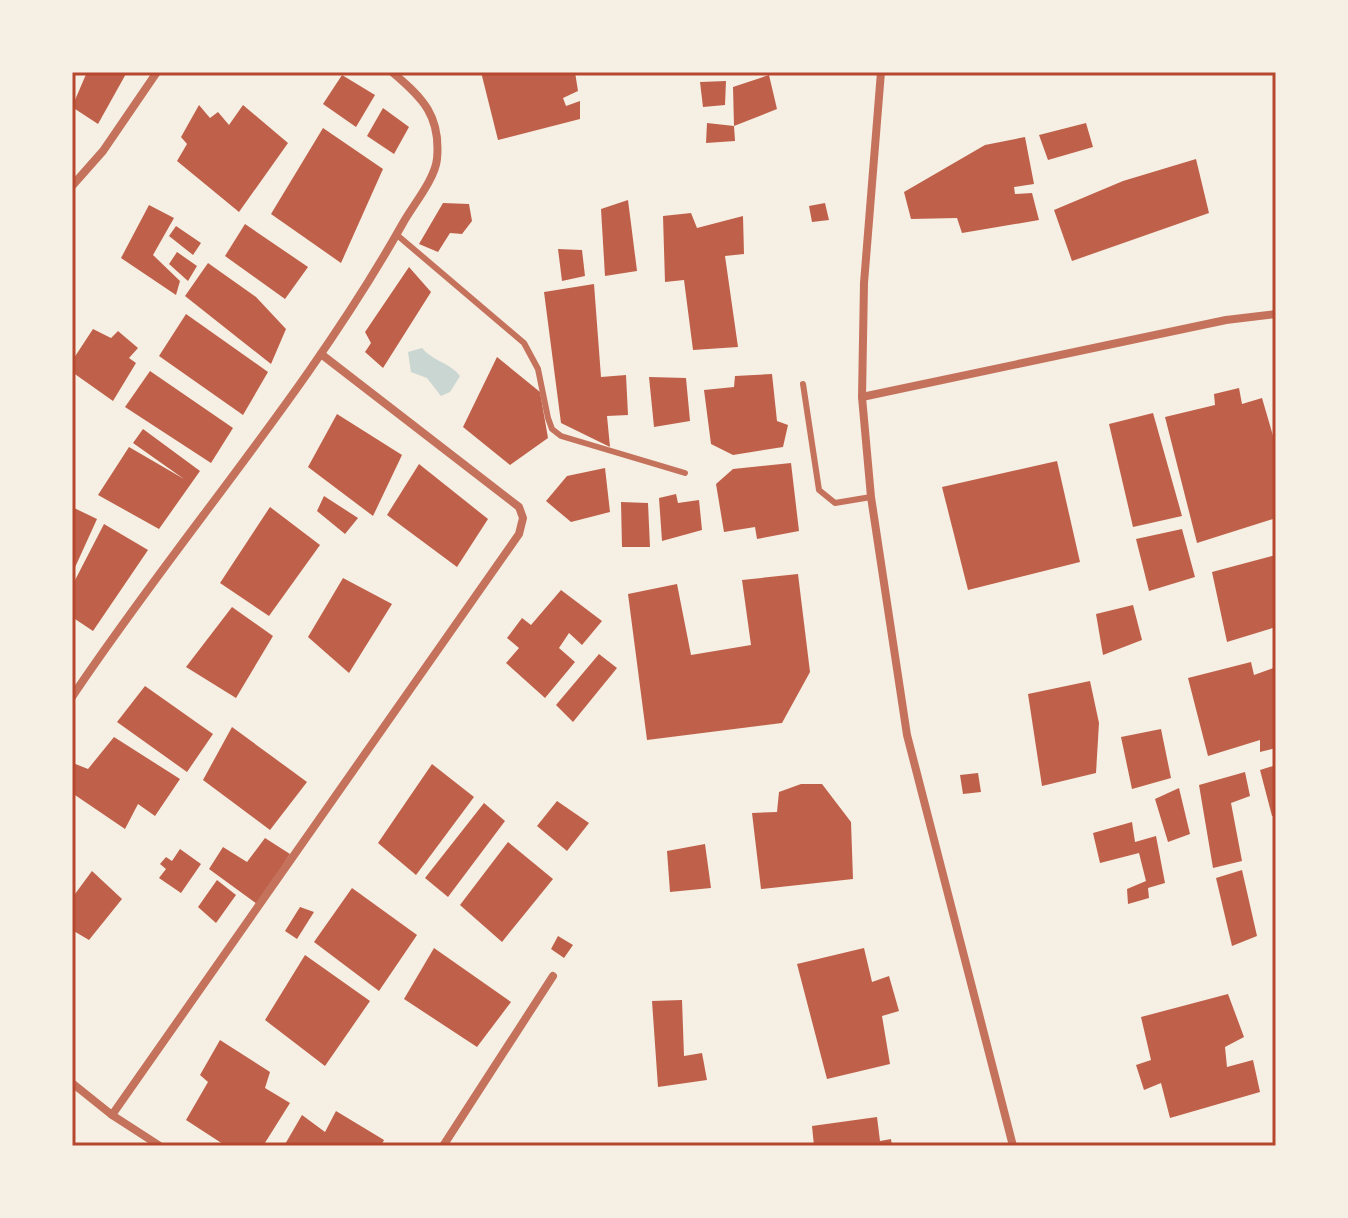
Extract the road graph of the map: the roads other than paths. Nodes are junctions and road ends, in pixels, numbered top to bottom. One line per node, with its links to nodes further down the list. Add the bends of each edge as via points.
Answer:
1 (157, 72): 4 (street)
2 (392, 72): 5 (street, via 431,110 437,136 437,163)
3 (881, 72): 9 (street, via 864,283)
4 (72, 186)
5 (397, 235): 7 (street); 10 (lane, via 524,343 538,369 552,429)
6 (1276, 314): 9 (street)
7 (321, 354): 12 (street); 15 (street, via 519,507 519,534)
8 (803, 384): 11 (lane, via 819,490 835,503)
9 (862, 397): 11 (street)
10 (685, 473)
11 (871, 497): 18 (street, via 907,735)
12 (72, 697)
13 (553, 976): 17 (street)
14 (72, 1083): 15 (street)
15 (112, 1115): 16 (street)
16 (160, 1146)
17 (443, 1146)
18 (1013, 1146)

